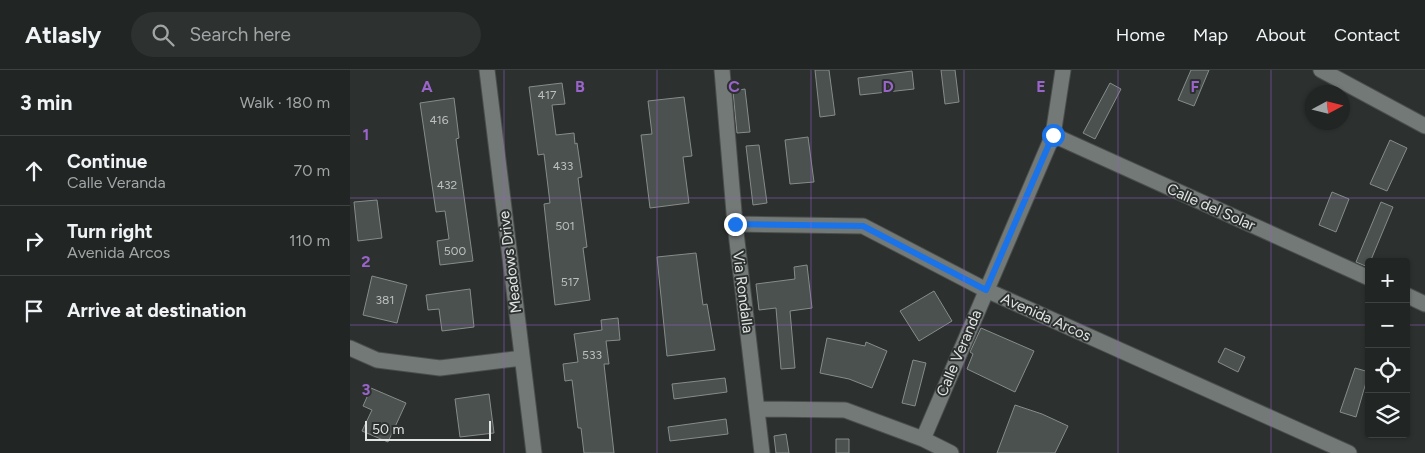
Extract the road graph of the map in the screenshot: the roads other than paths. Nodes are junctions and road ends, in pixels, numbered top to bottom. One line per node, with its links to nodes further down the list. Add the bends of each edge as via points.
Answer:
1 (487, 70): 13 (street, Meadows Drive)
2 (722, 70): 7 (street, Via Rondalla)
3 (1063, 70): 6 (street, Calle Veranda)
4 (1321, 70): 5 (street)
5 (1425, 126)
6 (1053, 135): 8 (street, Calle del Solar); 9 (street, Calle Veranda)
7 (735, 224): 9 (street, Avenida Arcos, via 863,226); 14 (street, Via Rondalla)
8 (1365, 276)
9 (986, 290): 15 (street, Calle Veranda); 19 (street, Avenida Arcos)
10 (1410, 297): 11 (street)
11 (1425, 304)
12 (350, 348): 13 (street, via 377,360 440,368)
13 (522, 358): 16 (street, Meadows Drive)
14 (758, 409): 15 (street, via 845,410); 17 (street, Via Rondalla)
15 (923, 439): 18 (street)
16 (534, 453)
17 (762, 453)
18 (951, 453)
19 (1349, 453)

